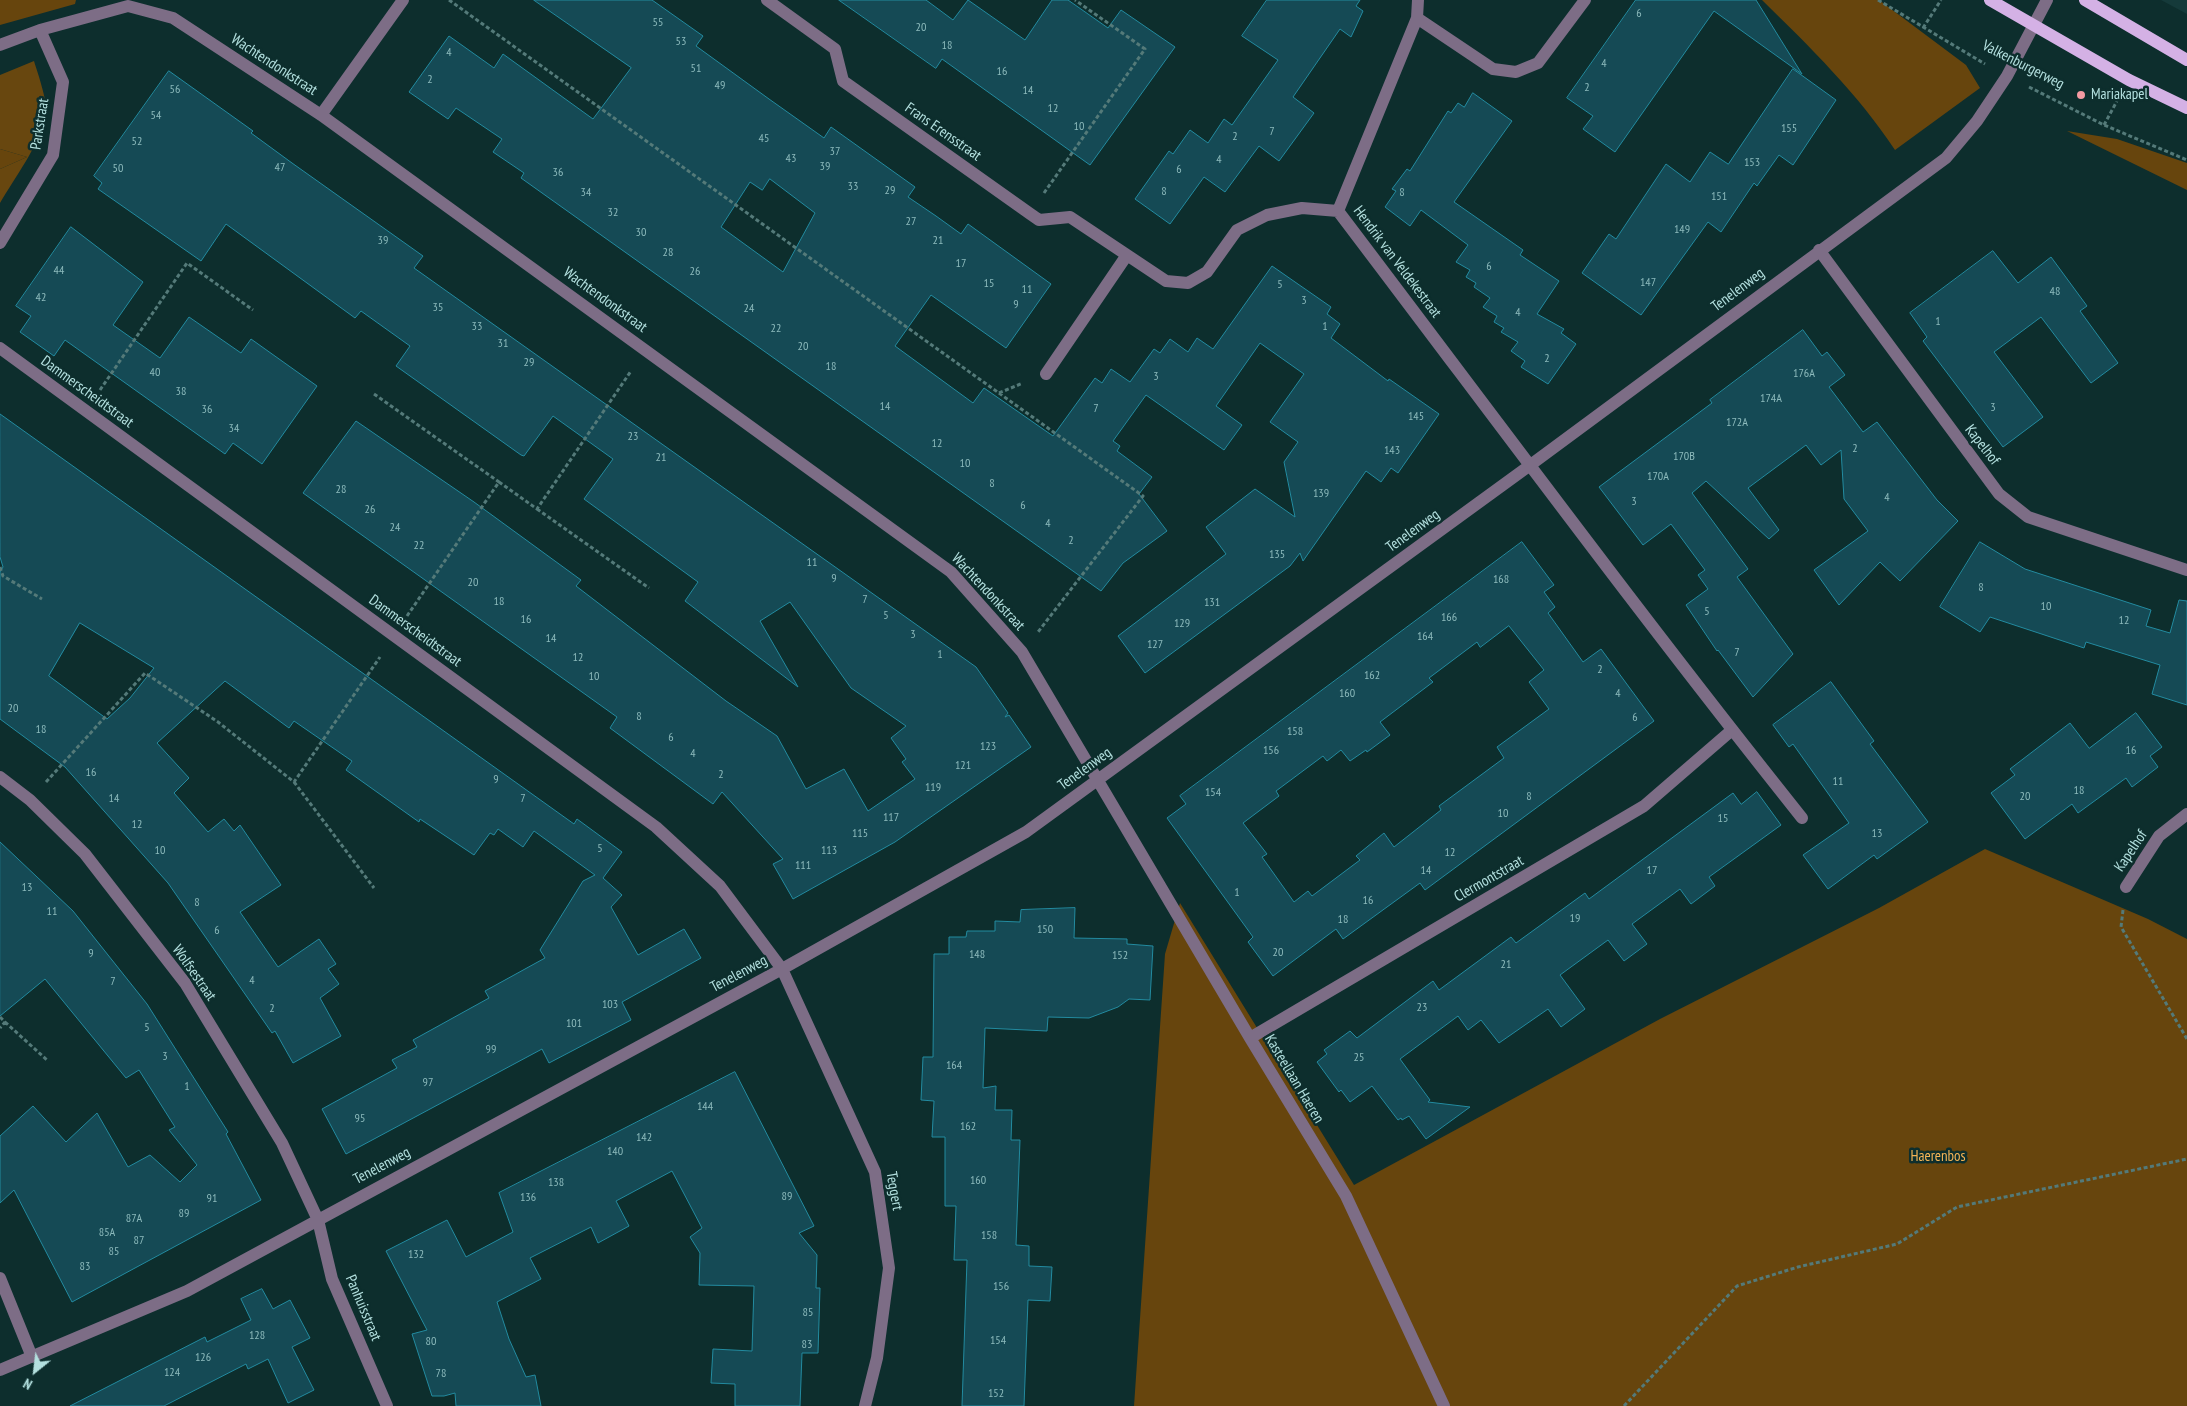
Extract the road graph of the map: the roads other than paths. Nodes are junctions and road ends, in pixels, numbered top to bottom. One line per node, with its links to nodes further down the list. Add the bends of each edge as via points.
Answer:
1 (403, 0): 14 (street)
2 (767, 0): 18 (street, Frans Erensstraat, via 835,49 843,81 1029,213 1039,220 1070,217)
3 (1418, 0): 8 (street, Hendrik van Veldekestraat)
4 (1586, 0): 8 (street, via 1538,63 1516,72 1493,69)
5 (1990, 0): 9 (main road)
6 (2047, 0): 9 (street, Tenelenweg)
7 (2085, 0): 12 (main road)
8 (1417, 18): 15 (street, Hendrik van Veldekestraat)
9 (2033, 25): 13 (main road, via 2129,80); 17 (street, Tenelenweg, via 2007,76 1977,121 1946,158)
10 (40, 30): 11 (street, Wachtendonkstraat); 14 (street, Wachtendonkstraat, via 128,6 173,18); 16 (street, Parkstraat, via 63,82 53,155)
11 (0, 45)
12 (2187, 60)
13 (2187, 108)
14 (321, 115): 25 (street, Wachtendonkstraat, via 952,572 1022,652)
15 (1338, 211): 18 (street, Frans Erensstraat, via 1302,208 1267,215 1237,230 1207,272 1188,283 1166,281); 21 (street, Hendrik van Veldekestraat)
16 (0, 243)
17 (1818, 250): 21 (street, Tenelenweg); 22 (street, Kapelhof, via 1999,494 2028,517)
18 (1127, 255): 20 (street)
19 (0, 348): 29 (street, Dammerscheidtstraat, via 656,827 720,886)
20 (1046, 374)
21 (1530, 466): 23 (street); 25 (street, Tenelenweg)
22 (2187, 570)
23 (1732, 730): 27 (street); 30 (street, Clermontstraat, via 1644,806)
24 (0, 777): 31 (street, Wolfsestraat, via 30,800 85,854 185,983 282,1143)
25 (1099, 779): 29 (street, Tenelenweg, via 1026,832); 30 (street, Kasteellaan Haeren)
26 (2187, 814): 28 (street, Kapelhof, via 2159,836)
27 (1802, 818)
28 (2126, 887)
29 (782, 969): 31 (street, Tenelenweg); 36 (street, Teggert, via 875,1172 889,1268 877,1358)
30 (1250, 1038): 37 (street, Kasteellaan Haeren, via 1346,1196)
31 (318, 1220): 33 (street, Tenelenweg, via 187,1290); 35 (street, Panhuisstraat, via 332,1279)
32 (0, 1278): 33 (street)
33 (32, 1357): 34 (street, Tenelenweg)
34 (0, 1370)
35 (387, 1406)
36 (865, 1406)
37 (1444, 1406)

